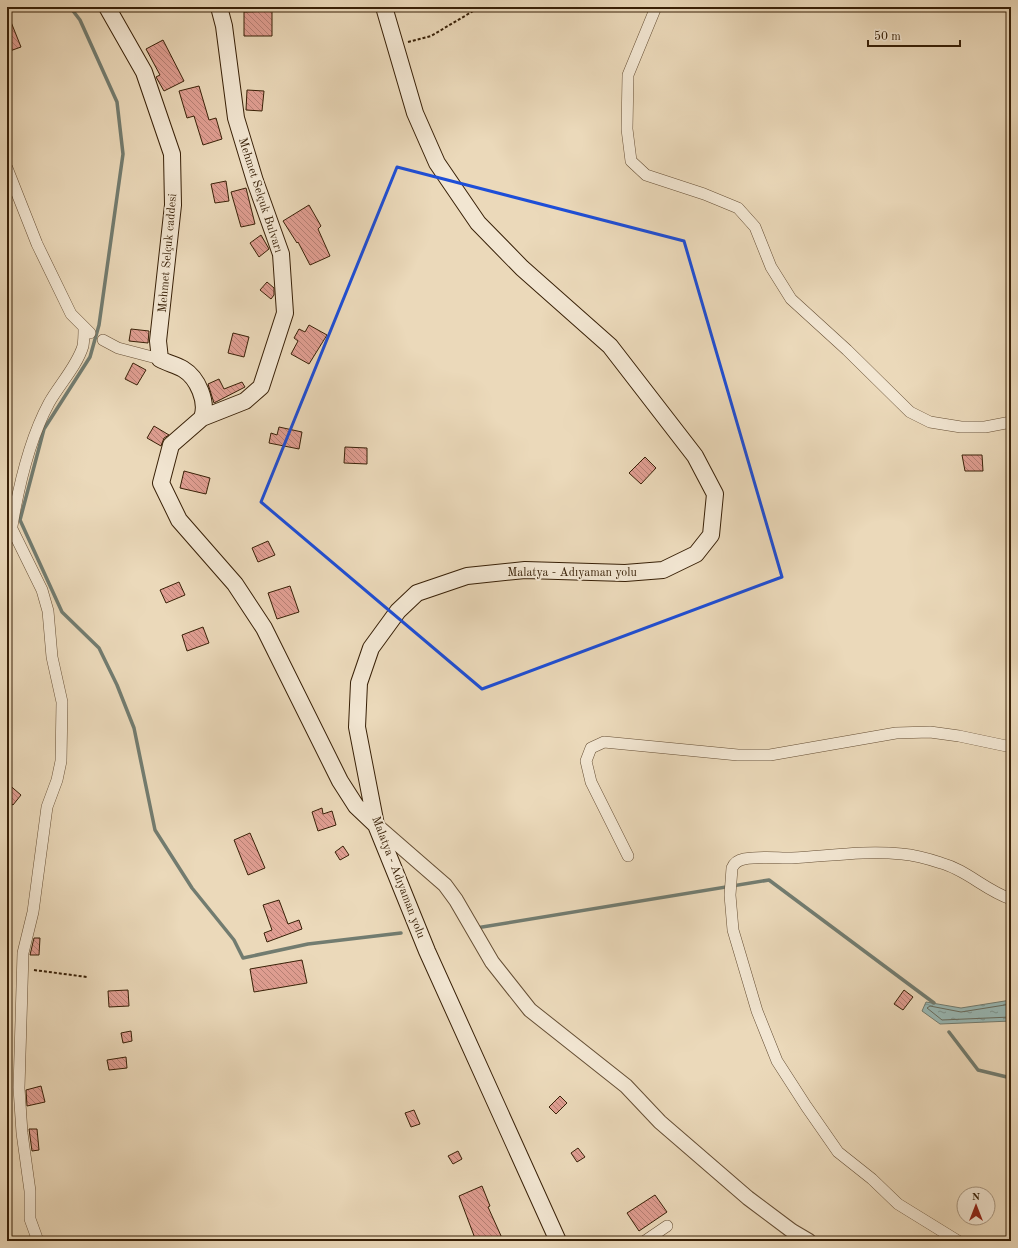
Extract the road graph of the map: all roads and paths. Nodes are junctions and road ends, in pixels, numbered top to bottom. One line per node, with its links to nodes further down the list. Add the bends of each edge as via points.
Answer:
1 (107, 7): 9 (main road, Mehmet Selçuk caddesi, via 144,72 172,154 173,205 158,341)
2 (219, 7): 10 (main road, Mehmet Selçuk Bulvarı, via 224,26 236,118 255,181 282,254 284,313 261,387 245,401)
3 (384, 7): 6 (main road, Malatya - Adıyaman yolu)
4 (480, 7): 6 (path, via 431,36)
5 (656, 7): 11 (street, via 628,75 627,128 631,161 646,175 738,208 755,227 771,267 791,299 910,412 930,422 961,427 985,427)
6 (395, 46): 14 (main road, Malatya - Adıyaman yolu, via 415,113 437,163 478,223 522,268 610,346 695,456 715,494 711,535 696,554 663,570 625,573 525,570 467,576 417,593 398,610 371,648 359,683 356,727)
7 (7, 168): 12 (street, via 37,244 71,314 88,331 71,369 48,404 30,448)
8 (103, 340): 9 (street, via 118,348)
9 (160, 359): 10 (main road, via 184,370 200,389 205,410)
10 (202, 418): 14 (main road, Mehmet Selçuk Bulvarı, via 171,445 161,483 179,520 234,584 264,628 340,781 356,806)
11 (1011, 422)
12 (9, 529): 17 (street, via 42,590 48,611 52,657 62,702 61,761 47,807 33,912 23,953)
13 (1011, 747): 15 (street, via 930,732 896,733 770,755 738,755 604,742 591,748 586,761 591,782)
14 (376, 825): 21 (main road, Malatya - Adıyaman yolu, via 427,951); 23 (street, via 445,885 492,962 530,1010 626,1086 660,1122 748,1198)
15 (628, 856)
16 (1011, 899): 24 (street, via 965,872 942,863 903,854 742,859 734,864 730,879 733,930 757,1011 777,1061 838,1152 898,1204)
17 (23, 969): 18 (path); 20 (street, via 19,1088 30,1191 30,1220)
18 (87, 978)
19 (667, 1226): 22 (street)
20 (38, 1241)
21 (558, 1241)
22 (645, 1241)
23 (809, 1241)
24 (958, 1241)

